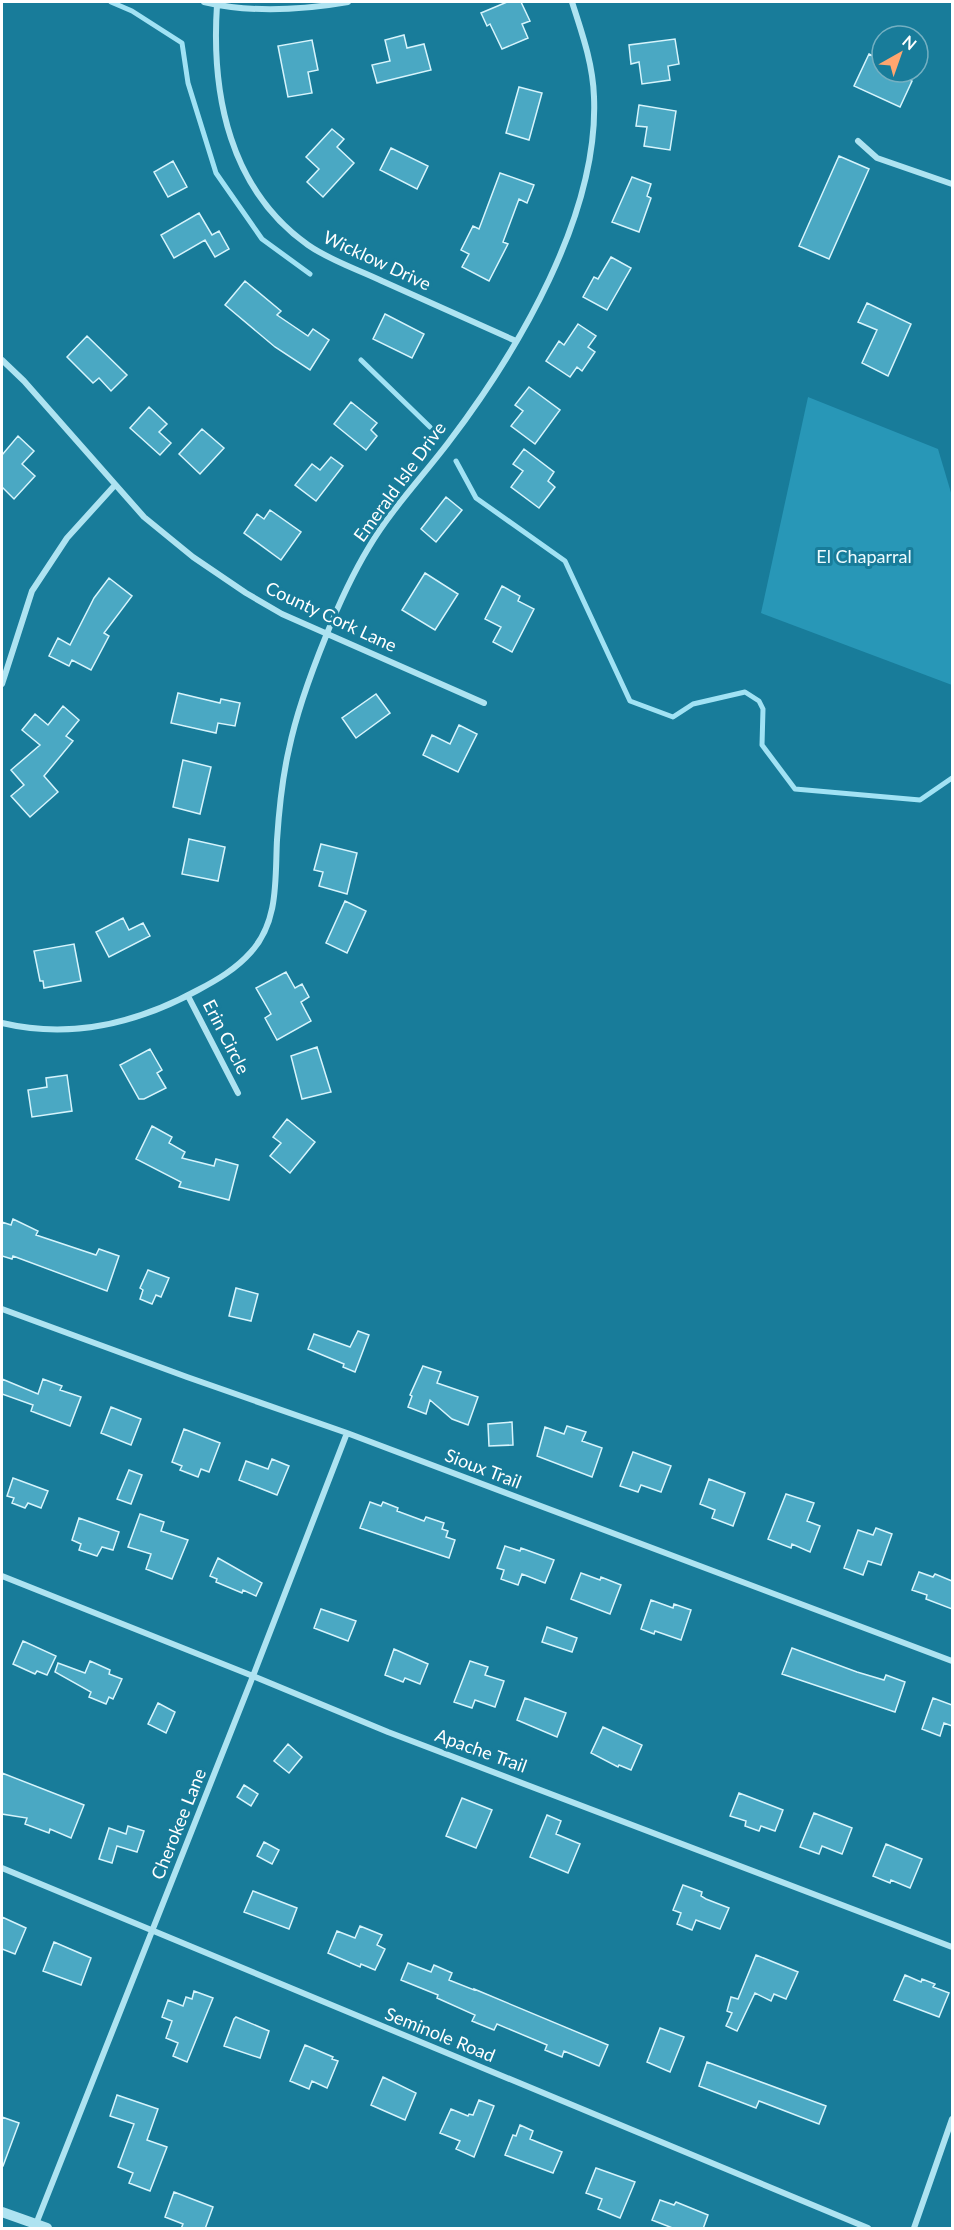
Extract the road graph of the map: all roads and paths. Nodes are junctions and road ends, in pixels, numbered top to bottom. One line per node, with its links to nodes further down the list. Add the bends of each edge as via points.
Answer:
1 (204, 2): 4 (street)
2 (348, 2): 4 (street, via 268,9)
3 (572, 2): 7 (street, Emerald Isle Drive, via 591,71 593,141 570,228)
4 (217, 4): 7 (street, Wicklow Drive, via 218,83 229,135 237,160 275,216 328,257)
5 (858, 141): 6 (street, via 877,158)
6 (952, 184)
7 (516, 341): 10 (street, Emerald Isle Drive, via 450,440 369,547)
8 (2, 360): 9 (street, County Cork Lane)
9 (115, 485): 10 (street, County Cork Lane, via 144,517 193,557 282,614); 11 (street, via 67,538 32,591)
10 (327, 634): 12 (street, County Cork Lane); 13 (street, Emerald Isle Drive, via 289,748 277,838 275,901 269,923 254,950 237,966)
11 (2, 684)
12 (484, 703)
13 (188, 996): 14 (street, Emerald Isle Drive, via 131,1019 89,1029 46,1030); 15 (street, Erin Circle)
14 (2, 1023)
15 (238, 1093)
16 (2, 1309): 17 (street, Sioux Trail)
17 (347, 1433): 19 (street, Sioux Trail); 20 (street, Cherokee Lane)
18 (2, 1576): 20 (street, Apache Trail)
19 (952, 1661)
20 (253, 1676): 22 (street, Cherokee Lane); 23 (street, Apache Trail, via 388,1732)
21 (2, 1868): 22 (street, Seminole Road)
22 (153, 1931): 26 (street, Cherokee Lane); 28 (street, Seminole Road)
23 (952, 1947)
24 (952, 2119): 29 (street)
25 (2, 2212): 26 (street)
26 (36, 2224): 27 (street)
27 (47, 2229)
28 (868, 2229)
29 (914, 2229)

